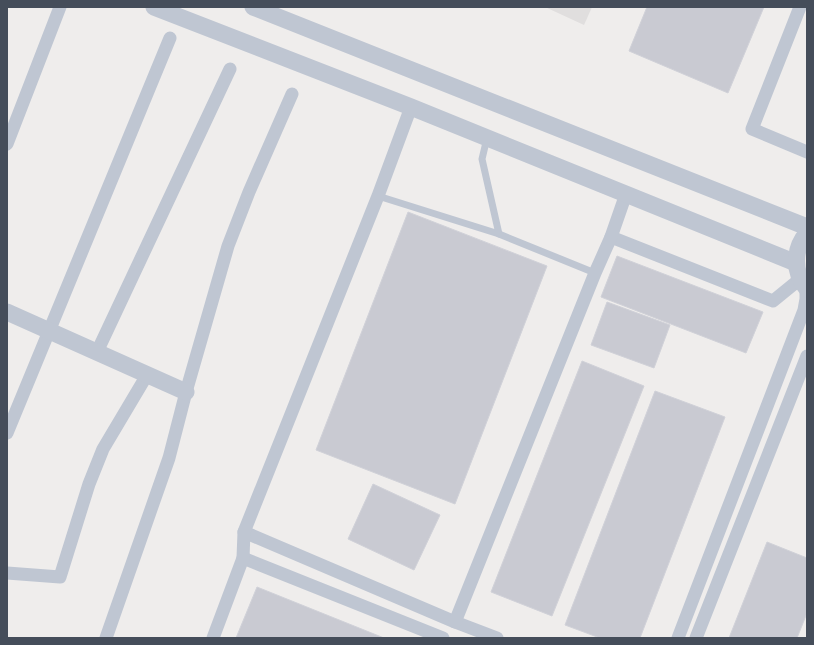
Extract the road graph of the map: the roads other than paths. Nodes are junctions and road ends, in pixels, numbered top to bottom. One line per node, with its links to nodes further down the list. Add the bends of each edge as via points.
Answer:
1 (60, 7): 10 (street)
2 (154, 7): 8 (street)
3 (253, 7): 14 (street)
4 (800, 7): 11 (street, via 752,130)
5 (170, 38): 21 (street)
6 (230, 69): 22 (street)
7 (292, 94): 25 (street, via 248,192 228,246)
8 (411, 107): 9 (street); 13 (street)
9 (487, 138): 12 (street); 16 (lane, via 482,159)
10 (7, 144)
11 (807, 152)
12 (626, 194): 17 (street); 19 (street)
13 (378, 196): 16 (lane); 27 (street)
14 (807, 227)
15 (807, 233): 19 (street, via 798,248)
16 (498, 234): 18 (lane)
17 (611, 237): 18 (street); 19 (street, via 773,301)
18 (595, 273): 30 (street)
19 (802, 280): 35 (street, via 806,299 804,310)
20 (7, 312): 21 (street)
21 (49, 330): 22 (street); 26 (street)
22 (97, 352): 24 (street)
23 (807, 356): 36 (street)
24 (147, 375): 25 (street); 29 (street, via 103,449 89,484 60,577)
25 (186, 392): 31 (street, via 169,458)
26 (7, 433)
27 (244, 532): 28 (street); 30 (street)
28 (243, 558): 32 (street); 33 (street)
29 (7, 573)
30 (454, 622): 34 (street)
31 (106, 638)
32 (212, 638)
33 (443, 638)
34 (497, 638)
35 (678, 638)
36 (696, 638)

